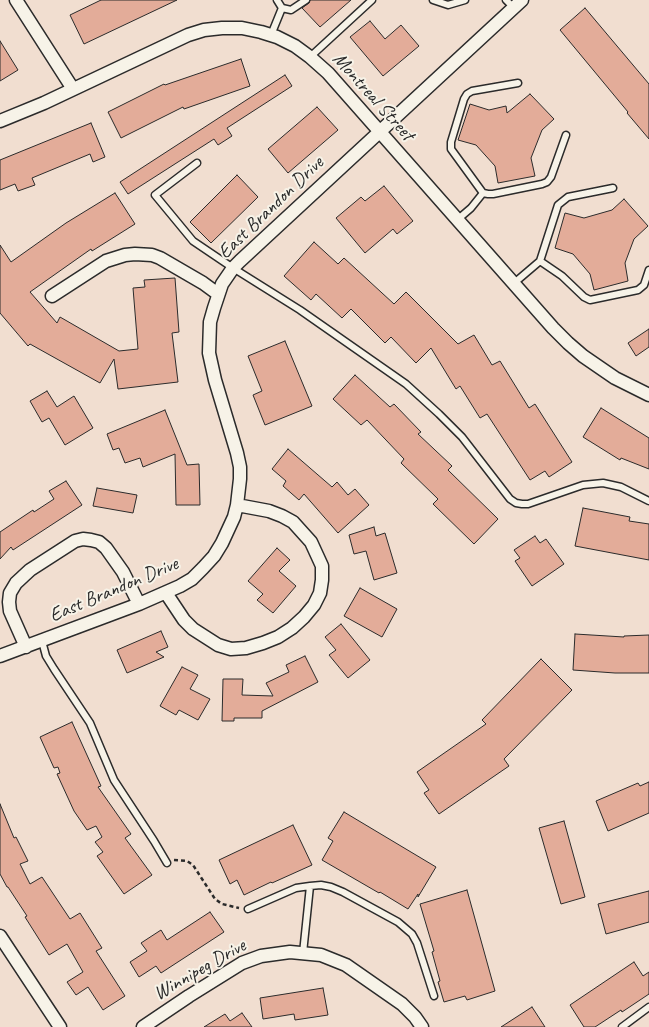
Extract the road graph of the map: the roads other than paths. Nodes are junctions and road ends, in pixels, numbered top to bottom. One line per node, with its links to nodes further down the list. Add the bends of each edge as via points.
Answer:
1 (16, 0): 12 (street)
2 (277, 0): 8 (lane)
3 (306, 0): 8 (lane, via 291,10)
4 (372, 0): 10 (lane)
5 (433, 0): 6 (lane, via 448,5)
6 (465, 0)
7 (514, 3): 14 (street, East Brandon Drive)
8 (282, 8): 9 (lane)
9 (271, 35): 10 (street, Montreal Street, via 295,46); 12 (street, Montreal Street, via 242,28 222,28 193,33)
10 (310, 57): 14 (street, Montreal Street, via 328,73)
11 (518, 83): 18 (lane, via 472,92 464,99 451,148)
12 (73, 90): 13 (street, Montreal Street)
13 (0, 121)
14 (380, 132): 19 (street, Montreal Street); 21 (street, East Brandon Drive)
15 (566, 135): 18 (lane, via 547,182 493,194)
16 (196, 163): 21 (lane, via 155,195 193,241)
17 (612, 188): 20 (lane, via 568,197 558,205)
18 (483, 193): 19 (lane)
19 (458, 220): 23 (street, Montreal Street)
20 (540, 261): 22 (lane, via 590,300 638,290 644,285); 23 (lane)
21 (233, 268): 24 (street, East Brandon Drive); 27 (lane, via 300,310 406,384 462,437 510,499 516,503 528,504 594,483 621,487)
22 (649, 270)
23 (513, 284): 26 (street, Montreal Street, via 583,356 615,378)
24 (218, 294): 25 (street, via 160,258 135,254 106,261); 28 (street, East Brandon Drive, via 210,322 209,353 240,467)
25 (52, 296)
26 (649, 395)
27 (649, 501)
28 (237, 505): 29 (street, East Brandon Drive, via 229,530 214,556 192,579); 29 (street, via 269,511 294,522 311,542 322,566 320,593 314,605 292,628 278,637 246,648 231,649 218,645 193,629)
29 (166, 593): 30 (street, East Brandon Drive)
30 (139, 604): 31 (street, East Brandon Drive); 32 (street, via 106,548 91,540 75,541 30,570 10,593 10,611)
31 (42, 641): 32 (street, East Brandon Drive); 34 (lane, via 46,656 90,723 114,780)
32 (26, 647): 33 (street, East Brandon Drive)
33 (0, 656)
34 (167, 863)
35 (310, 886): 36 (lane, via 296,888); 38 (lane); 39 (lane, via 326,886 342,892 405,927 417,944)
36 (248, 909)
37 (0, 936): 41 (street)
38 (303, 953): 42 (street, Winnipeg Drive, via 280,952 242,963); 43 (street, Winnipeg Drive, via 321,955 346,965 402,1004)
39 (434, 996)
40 (649, 1007): 44 (lane)
41 (60, 1027)
42 (143, 1027)
43 (422, 1027)
44 (622, 1027)

